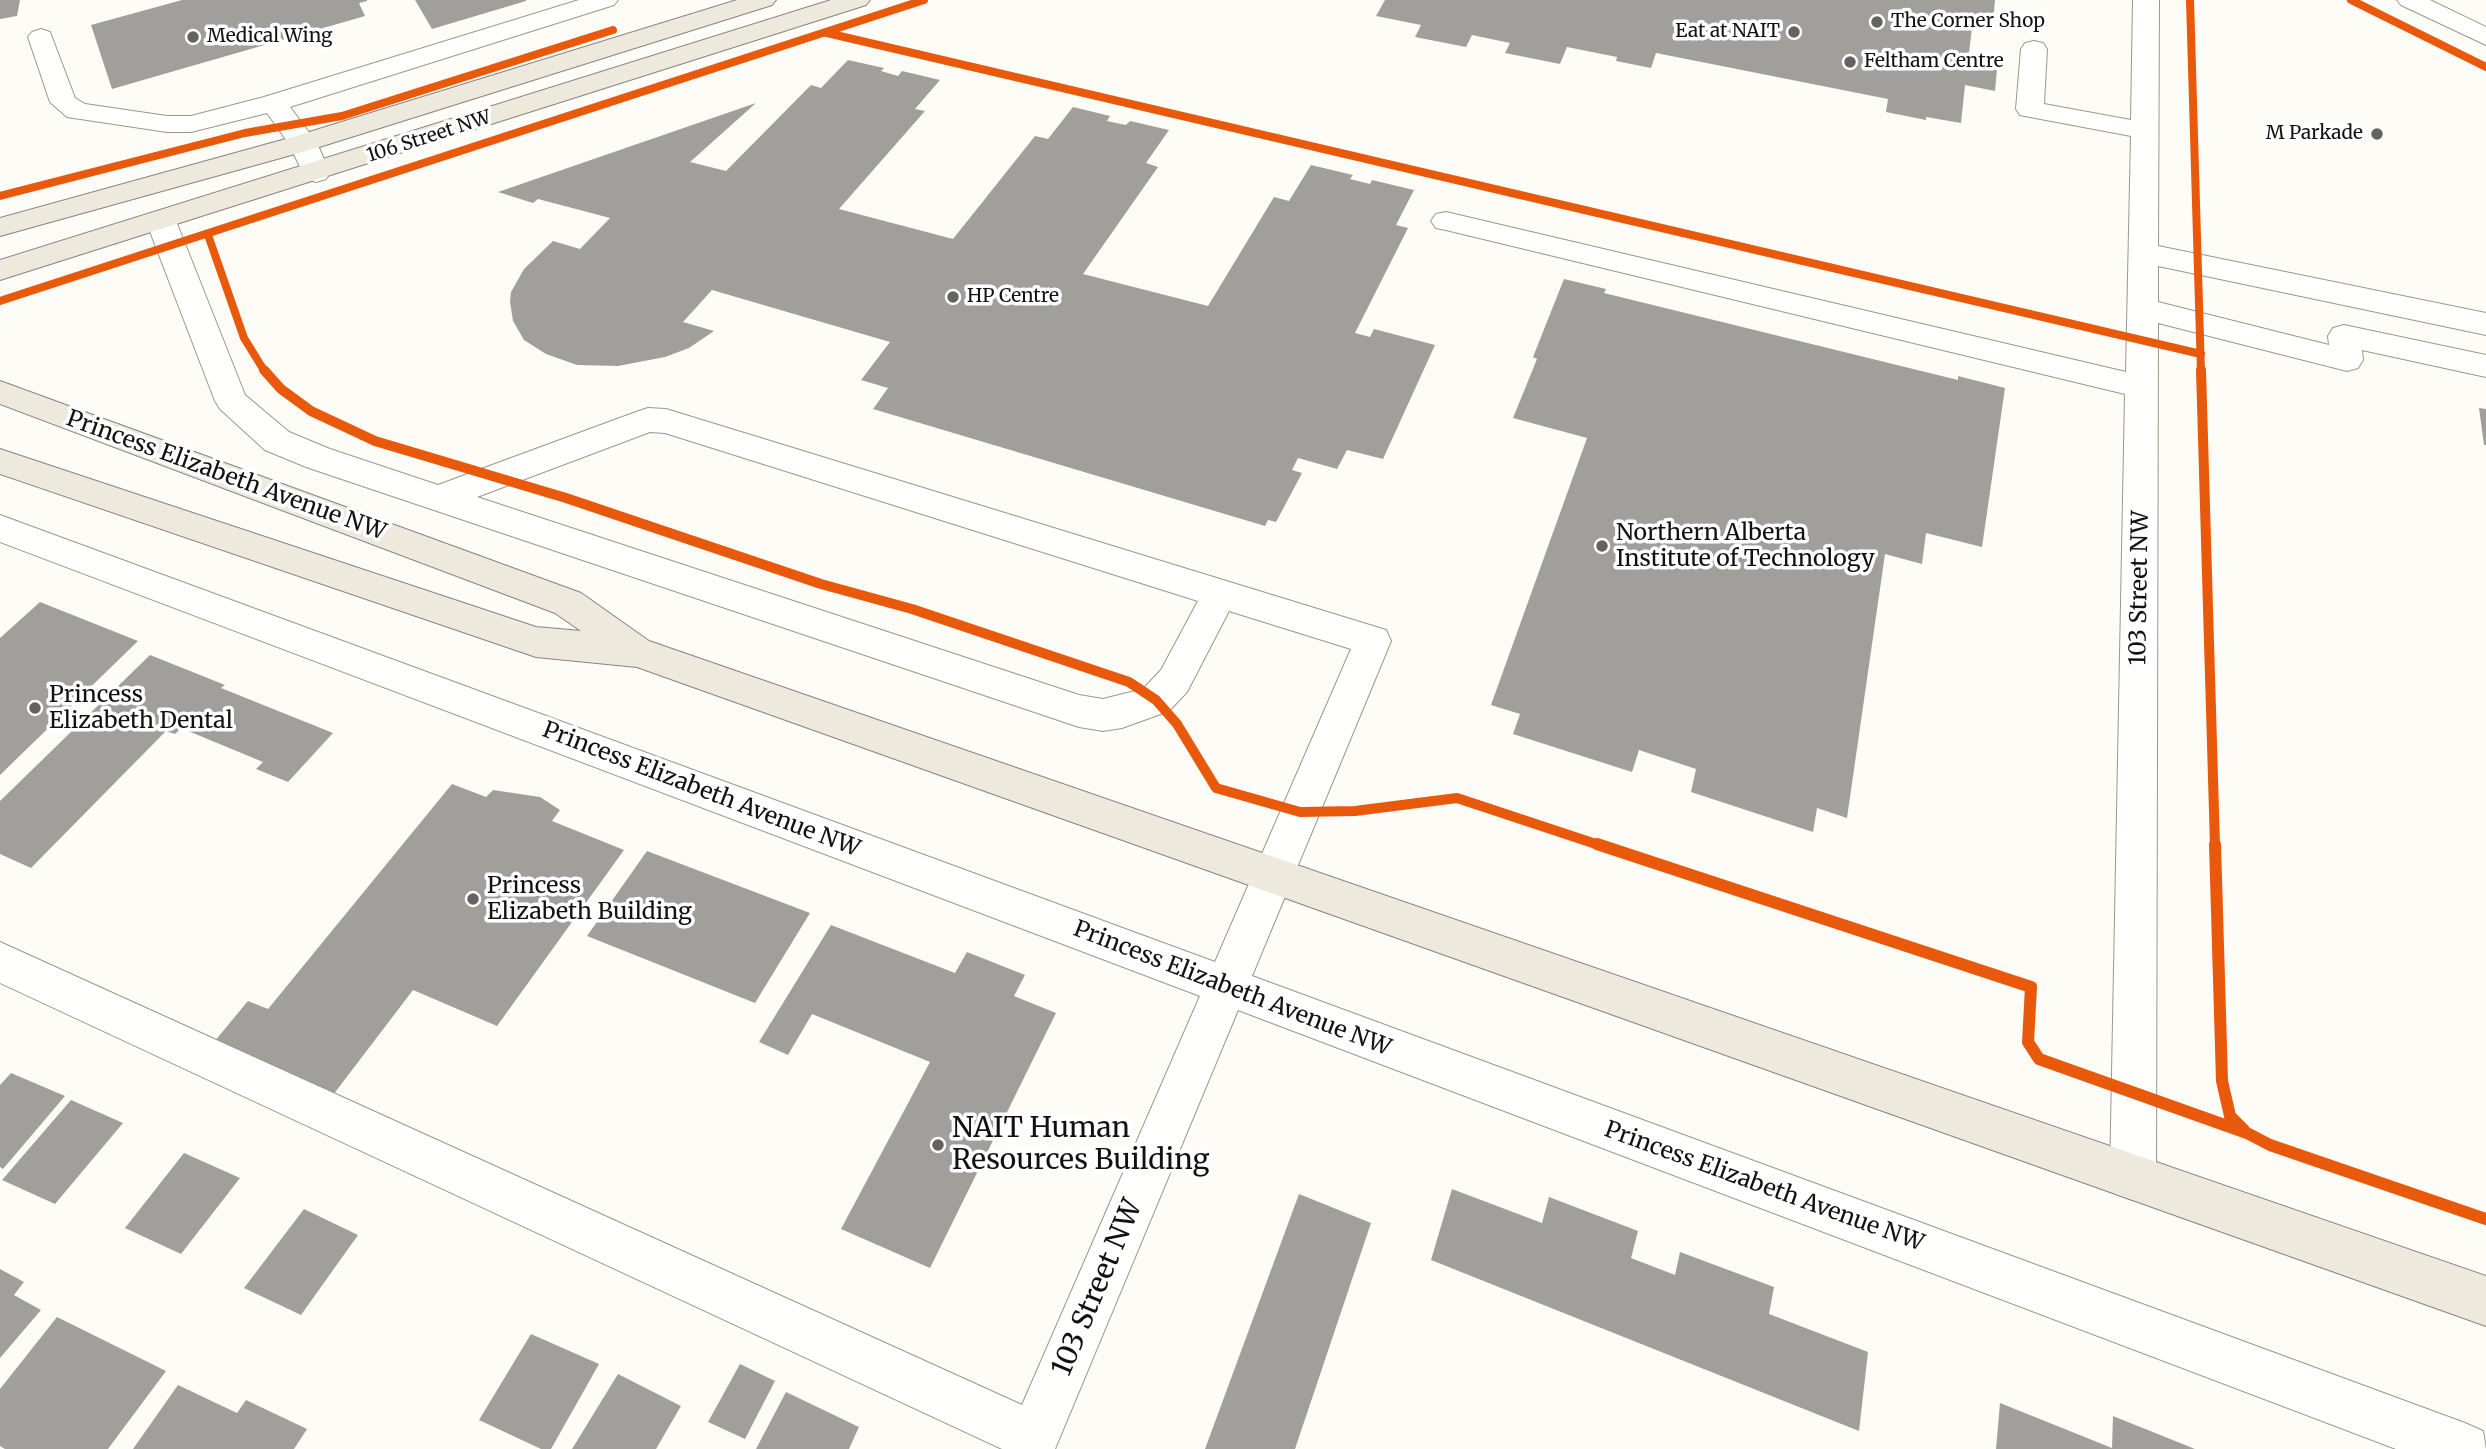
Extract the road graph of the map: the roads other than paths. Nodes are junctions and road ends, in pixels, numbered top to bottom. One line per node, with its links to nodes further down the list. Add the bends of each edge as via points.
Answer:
1 (605, 0): 9 (street)
2 (762, 0): 11 (main road, 106 Street NW)
3 (858, 0): 12 (main road, 106 Street NW)
4 (2146, 0): 10 (street, 103 Street NW)
5 (2410, 0): 7 (street)
6 (41, 37): 9 (street, via 63,102 77,111 191,124)
7 (2486, 37)
8 (2034, 49): 10 (street, via 2030,109)
9 (274, 103): 11 (street)
10 (2145, 131): 16 (street, 103 Street NW)
11 (303, 143): 12 (street); 15 (main road, 106 Street NW)
12 (316, 173): 13 (main road, 106 Street NW)
13 (161, 221): 17 (main road, 106 Street NW); 26 (street, via 217,370 231,401 250,421 277,441 318,458)
14 (1446, 221): 23 (street)
15 (0, 227)
16 (2143, 253): 20 (street, 103 Street NW); 21 (street)
17 (33, 261): 18 (main road, 106 Street NW); 19 (main road)
18 (0, 270)
19 (0, 282)
20 (2143, 309): 22 (street, via 2347,360 2344,336); 23 (street, 103 Street NW)
21 (2486, 324)
22 (2486, 366)
23 (2142, 387): 33 (street, 103 Street NW)
24 (0, 392): 29 (main road, Princess Elizabeth Avenue NW, via 568,603)
25 (0, 461): 29 (main road, Princess Elizabeth Avenue NW, via 536,642)
26 (439, 498): 28 (street, via 648,420 666,421); 28 (street, via 1079,711 1104,715 1156,700 1174,681)
27 (0, 528): 32 (street, Princess Elizabeth Avenue NW)
28 (1220, 594): 30 (street, 103 Street NW, via 1373,641)
29 (638, 652): 30 (main road, Princess Elizabeth Avenue NW)
30 (1277, 866): 32 (street, 103 Street NW); 33 (main road, Princess Elizabeth Avenue NW)
31 (0, 962): 35 (street)
32 (1226, 986): 35 (street, 103 Street NW); 36 (street, Princess Elizabeth Avenue NW)
33 (2133, 1177): 34 (main road, Princess Elizabeth Avenue NW)
34 (2486, 1301)
35 (1031, 1443)
36 (2465, 1449)

